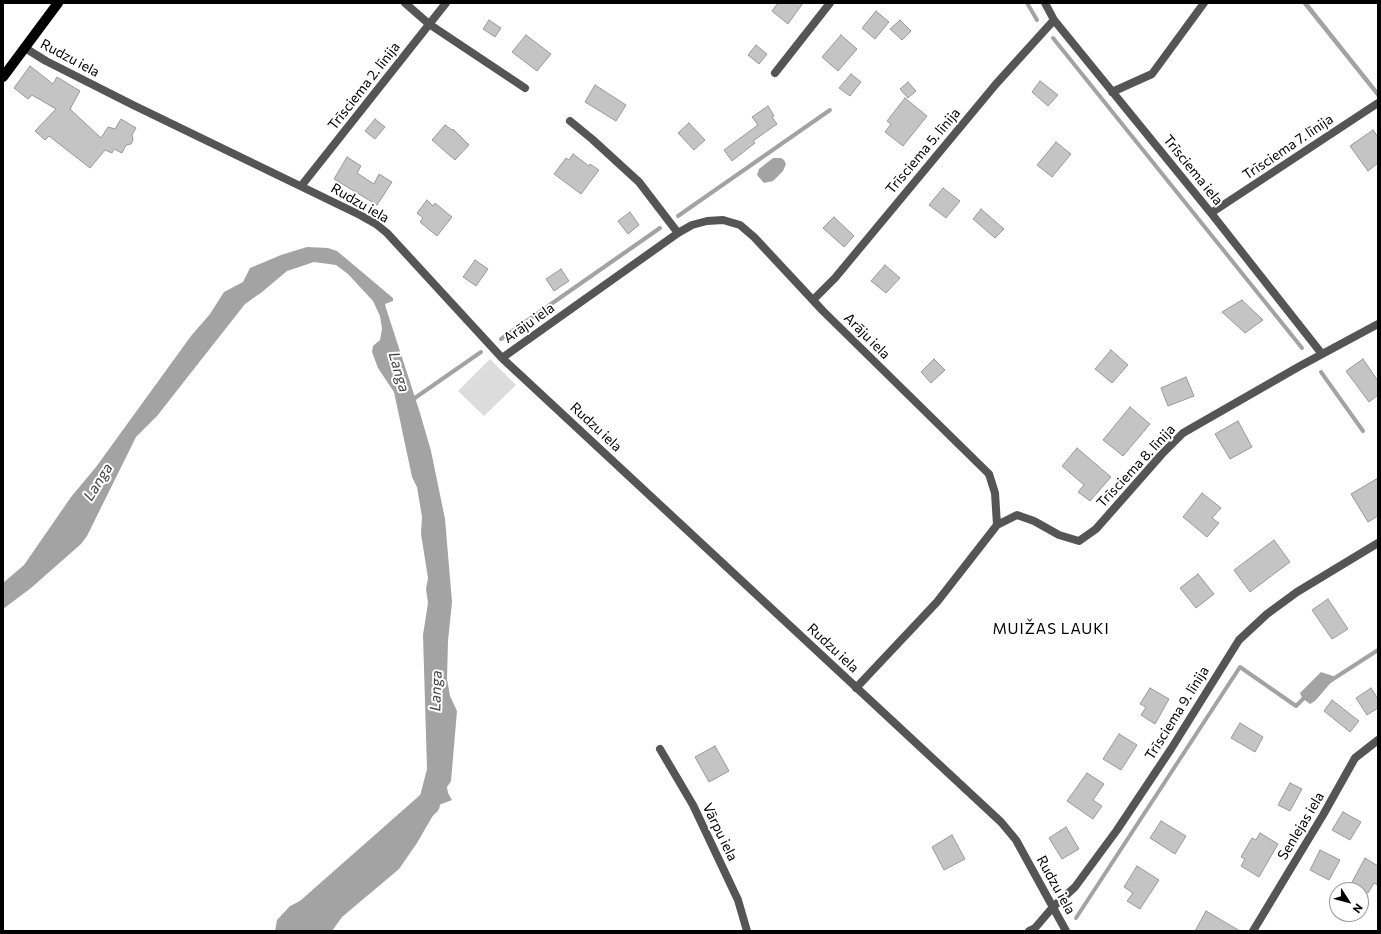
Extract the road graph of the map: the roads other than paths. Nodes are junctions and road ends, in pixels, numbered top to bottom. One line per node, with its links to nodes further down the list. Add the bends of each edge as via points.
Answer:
1 (58, 3): 9 (main road)
2 (405, 3): 8 (street)
3 (446, 3): 8 (street, Trīsciema 2. līnija)
4 (830, 3): 10 (street)
5 (1045, 3): 7 (street, Trīsciema iela)
6 (1204, 3): 13 (street, via 1152,74)
7 (1054, 20): 13 (street, Trīsciema iela); 19 (street, Trīsciema 5. līnija, via 996,84 835,278)
8 (429, 24): 12 (street); 16 (street, Trīsciema 2. līnija)
9 (25, 48): 11 (main road); 16 (street, Rudzu iela, via 46,62 126,102)
10 (775, 72)
11 (3, 77)
12 (525, 88)
13 (1112, 92): 17 (street, Trīsciema iela)
14 (1378, 103): 17 (street, Trīsciema 7. līnija)
15 (570, 121): 18 (street, via 639,182)
16 (302, 186): 22 (street, Rudzu iela, via 370,221 387,233)
17 (1212, 213): 21 (street, Trīsciema iela)
18 (678, 233): 19 (street, Arāju iela, via 707,220 723,220 740,225); 22 (street, Arāju iela)
19 (813, 300): 23 (street, Arāju iela, via 989,474 995,493)
20 (1378, 324): 21 (street, Trīsciema 8. līnija)
21 (1322, 354): 23 (street, Trīsciema 8. līnija, via 1183,432 1096,529 1079,541 1059,535 1017,515)
22 (502, 358): 25 (street, Rudzu iela)
23 (997, 525): 25 (street, via 937,602)
24 (1378, 543): 28 (street, Trīsciema 9. līnija, via 1297,592 1267,614 1239,640 1117,830 1075,887)
25 (856, 688): 28 (street, Rudzu iela, via 1000,822 1016,840)
26 (1378, 740): 32 (street, Senlejas iela, via 1355,758 1324,815)
27 (660, 749): 29 (street, Vārpu iela, via 693,805 738,900)
28 (1053, 907): 30 (street, Trīsciema 9. līnija, via 1035,928); 31 (street, Rudzu iela)
29 (747, 931)
30 (1029, 931)
31 (1066, 931)
32 (1253, 931)

